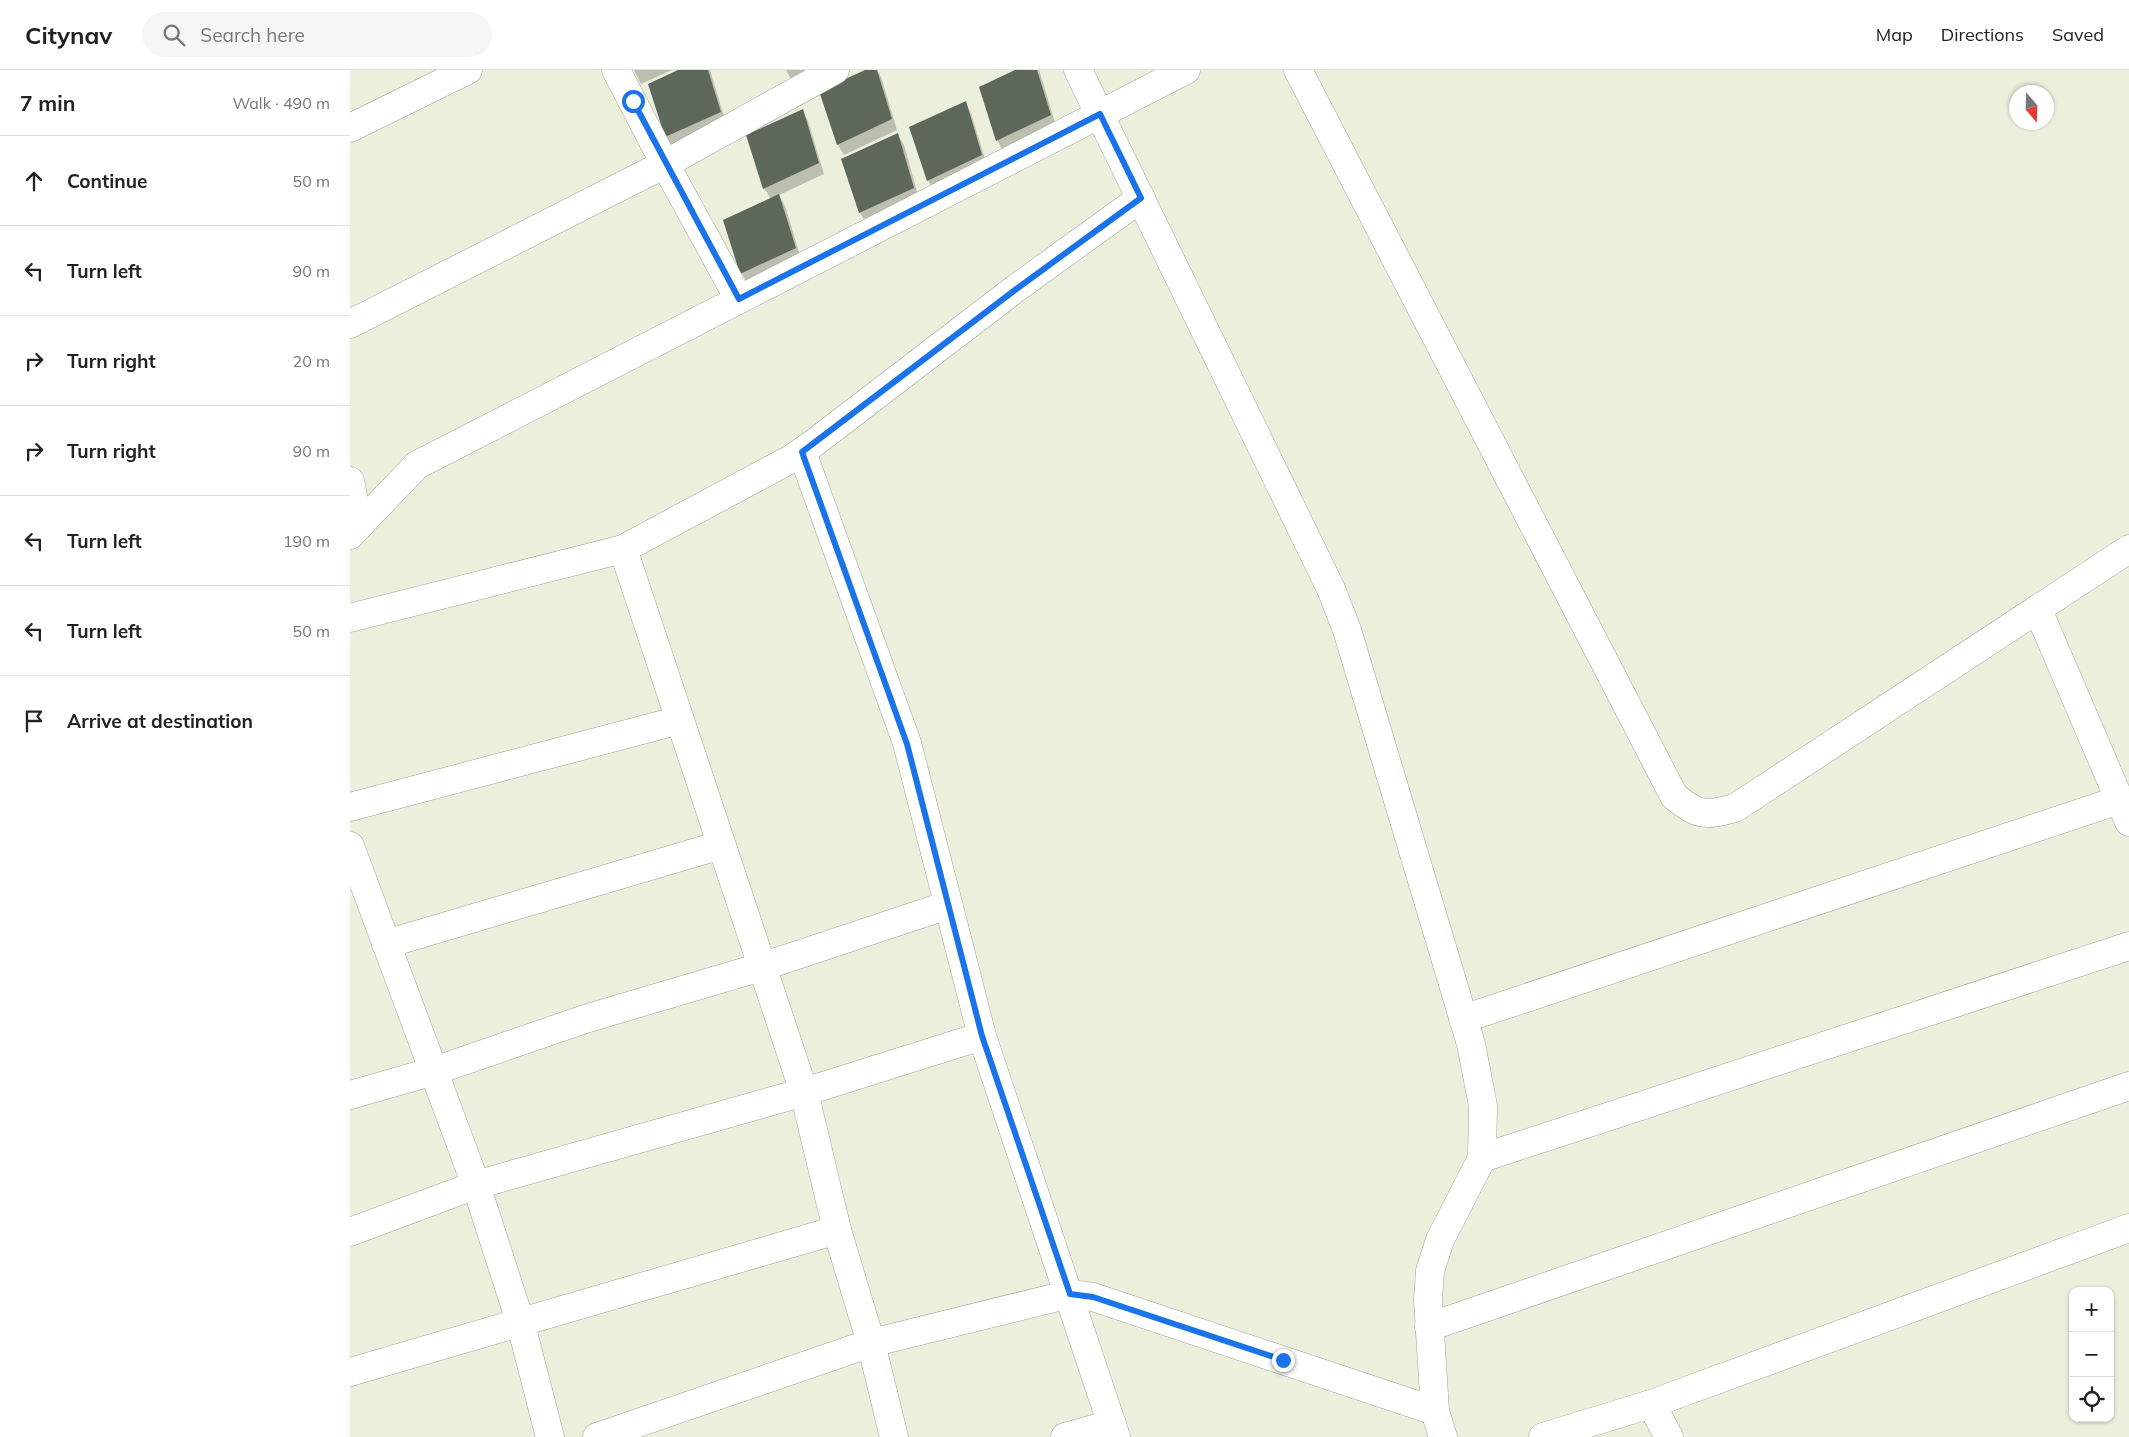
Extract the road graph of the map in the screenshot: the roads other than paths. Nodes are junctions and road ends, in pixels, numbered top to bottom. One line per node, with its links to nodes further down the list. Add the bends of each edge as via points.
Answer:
1 (468, 70): 8 (street)
2 (616, 70): 9 (street)
3 (835, 70): 9 (street)
4 (1078, 70): 7 (street)
5 (1186, 70): 7 (street)
6 (1298, 70): 18 (street, via 1674,796 1691,810 1712,814 1735,808)
7 (1100, 114): 10 (street); 11 (street)
8 (350, 128)
9 (665, 164): 11 (street); 12 (street)
10 (1141, 198): 13 (street); 29 (street, via 1335,597)
11 (739, 299): 15 (street, via 417,465)
12 (350, 324)
13 (802, 452): 16 (street); 25 (street, via 907,744)
14 (350, 481): 15 (street)
15 (354, 530)
16 (622, 548): 19 (street); 20 (street)
17 (2129, 549): 18 (street)
18 (2038, 610): 22 (street)
19 (350, 618)
20 (680, 720): 21 (street); 23 (street)
21 (350, 807)
22 (2124, 811): 29 (street)
23 (720, 845): 26 (street); 28 (street)
24 (350, 846): 26 (street)
25 (948, 905): 28 (street); 30 (street)
26 (386, 944): 31 (street)
27 (2129, 946): 35 (street)
28 (761, 967): 31 (street, via 585,1019); 33 (street)
29 (1463, 1019): 35 (street, via 1483,1106)
30 (982, 1036): 33 (street); 40 (street)
31 (434, 1071): 34 (street); 36 (street)
32 (2129, 1086): 42 (street)
33 (804, 1092): 36 (street); 38 (street)
34 (350, 1096)
35 (1482, 1158): 42 (street, via 1435,1255 1430,1271)
36 (476, 1185): 39 (street); 41 (street)
37 (2129, 1228): 45 (street)
38 (837, 1230): 41 (street); 43 (street)
39 (350, 1232)
40 (1070, 1294): 43 (street); 46 (street, via 1093,1297); 47 (street)
41 (520, 1321): 44 (street); 48 (street)
42 (1429, 1327): 46 (street)
43 (871, 1343): 49 (street); 50 (street)
44 (350, 1372)
45 (1651, 1404): 53 (street); 54 (street)
46 (1435, 1411): 52 (street)
47 (1114, 1430): 51 (street)
48 (550, 1437)
49 (597, 1437)
50 (894, 1437)
51 (1065, 1437)
52 (1443, 1437)
53 (1543, 1437)
54 (1669, 1437)

